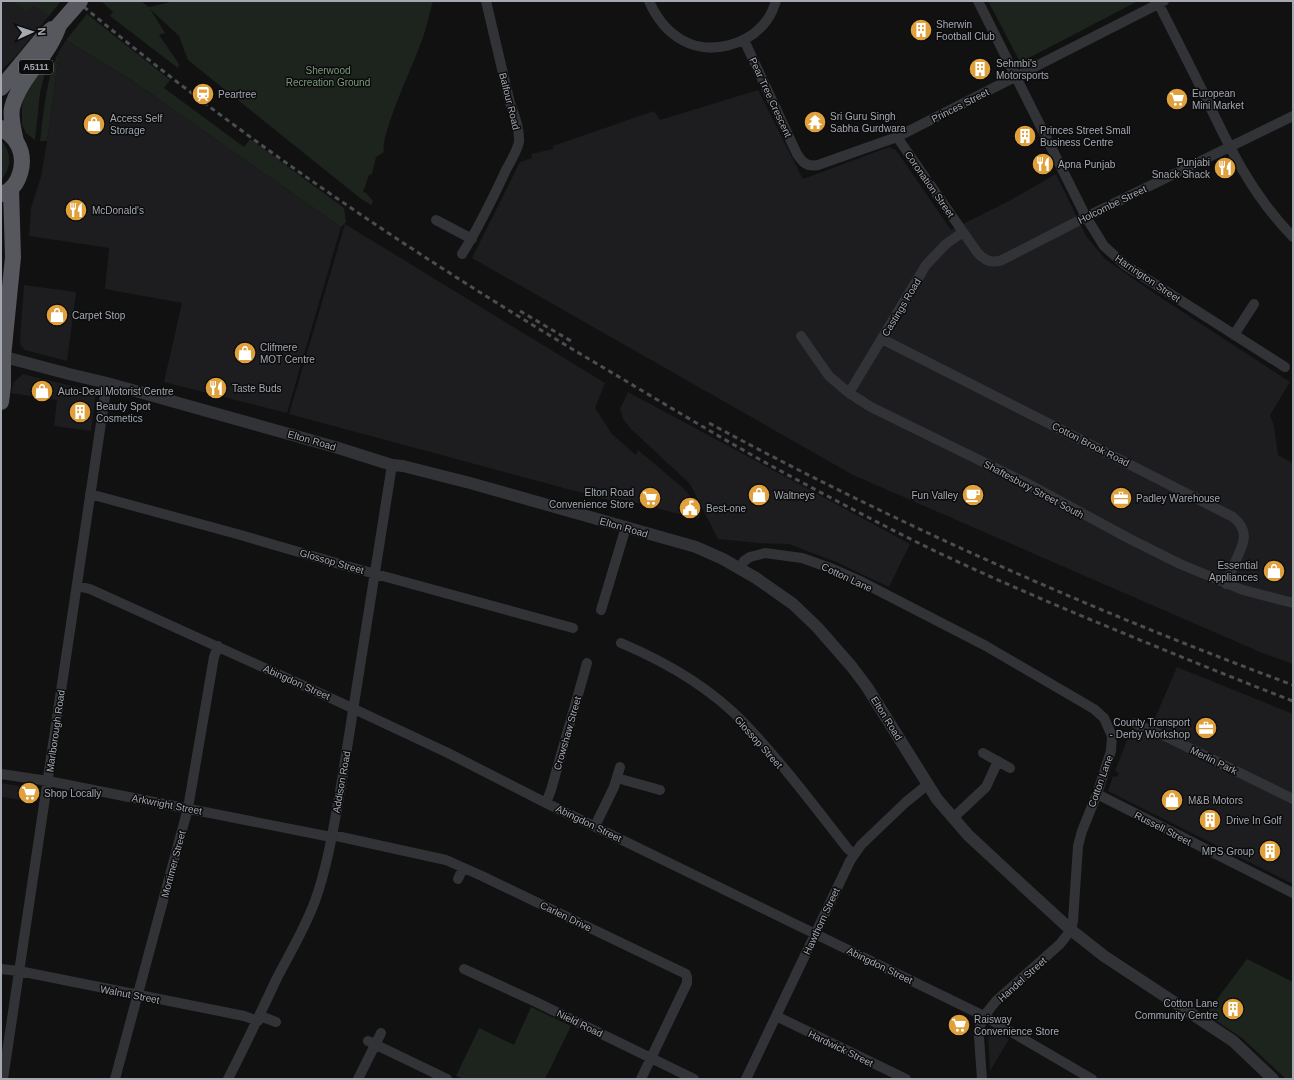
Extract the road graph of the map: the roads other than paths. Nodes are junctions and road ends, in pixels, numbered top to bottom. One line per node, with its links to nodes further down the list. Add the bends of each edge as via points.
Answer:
1 (80, 1): 7 (highway, A5111, bridge)
2 (486, 1): 22 (street, Balfour Road, via 519,141)
3 (649, 1): 8 (street, via 660,21 685,41 712,47 731,45)
4 (776, 1): 8 (street, via 766,21)
5 (978, 1): 9 (street, Harrington Street)
6 (1160, 2): 9 (street, Princes Street); 15 (street)
7 (59, 25): 10 (highway, A5111, via 44,36); 14 (highway, A5111, via 51,44 20,89 12,108)
8 (744, 40): 16 (street, Pear Tree Crescent)
9 (1017, 77): 13 (street, Princes Street); 18 (street, Harrington Street)
10 (1, 88)
11 (1293, 116): 15 (street, Holcombe Street)
12 (1, 128): 14 (highway)
13 (897, 136): 16 (street, Princes Street, via 818,165 806,164); 20 (street, Coronation Street)
14 (16, 142): 17 (highway, A5111, via 21,153 21,166 17,182)
15 (1229, 147): 18 (street, Holcombe Street); 21 (street, via 1252,188)
16 (797, 154)
17 (6, 192): 28 (highway, A5111, via 13,257)
18 (1086, 217): 20 (street, Holcombe Street, via 994,262 982,258); 25 (street, Harrington Street, via 1104,246 1125,265)
19 (436, 220): 22 (street)
20 (963, 232): 27 (street, Castings Road, via 930,259)
21 (1293, 237)
22 (472, 239): 23 (street, Balfour Road)
23 (462, 254)
24 (1254, 304): 25 (street)
25 (1234, 335): 29 (street, Harrington Street)
26 (801, 336): 31 (street, Shaftesbury Street South, via 826,373)
27 (882, 339): 31 (street, Castings Road); 38 (street, Cotton Brook Road, via 1233,517 1241,526 1244,539)
28 (2, 356): 30 (street, Elton Road); 32 (highway, A5111)
29 (1285, 367)
30 (107, 383): 33 (street, Elton Road); 34 (street, Marlborough Road)
31 (849, 393): 38 (street, Shaftesbury Street South, via 871,407 1032,486 1128,538)
32 (1, 402)
33 (392, 465): 35 (street, Elton Road, via 470,483); 37 (street, Addison Road)
34 (90, 494): 37 (street, Glossop Street); 39 (street, Marlborough Road)
35 (626, 527): 36 (street, Elton Road, via 706,550); 41 (street)
36 (740, 568): 55 (street, Elton Road, via 793,604 836,647 888,718); 57 (street, Cotton Lane, via 750,557 765,553 802,558 833,569 986,646 1094,709 1104,718 1112,743)
37 (374, 574): 42 (street, Glossop Street); 46 (street, Addison Road)
38 (1226, 584): 40 (street, Shaftesbury Street South)
39 (77, 586): 44 (street, Abingdon Street); 54 (street, Marlborough Road)
40 (1293, 603)
41 (601, 610)
42 (573, 628)
43 (621, 643): 64 (street, Glossop Street, via 668,665 730,710 768,750)
44 (218, 646): 46 (street, Abingdon Street); 60 (street, Mortimer Street)
45 (587, 663): 59 (street, Crowshaw Street)
46 (353, 708): 59 (street, Abingdon Street); 63 (street, Addison Road)
47 (1134, 723): 58 (street, Merlin Park)
48 (983, 753): 49 (street)
49 (998, 761): 51 (street); 61 (street, via 986,787)
50 (620, 767): 53 (street)
51 (1010, 768)
52 (1, 774): 54 (street, Arkwright Street)
53 (617, 778): 56 (street); 62 (street)
54 (48, 781): 60 (street, Arkwright Street); 72 (street, Marlborough Road)
55 (927, 785): 61 (street, Elton Road); 64 (street, Hawthorn Street, via 906,802)
56 (660, 790)
57 (1097, 794): 67 (street, Russell Street); 68 (street, Cotton Lane, via 1078,846 1074,921)
58 (1293, 799)
59 (546, 803): 62 (street, Abingdon Street)
60 (188, 808): 63 (street, Arkwright Street); 73 (street, Mortimer Street)
61 (953, 818): 68 (street, Elton Road, via 983,850)
62 (595, 826): 69 (street, Abingdon Street)
63 (332, 836): 65 (street, Carlen Drive, via 446,860); 76 (street, Addison Road, via 315,901)
64 (854, 854): 69 (street, Hawthorn Street)
65 (463, 868): 66 (street); 80 (street, Carlen Drive, via 686,974 687,983)
66 (458, 879)
67 (1293, 893)
68 (1071, 930): 75 (street, Handel Street, via 1060,944); 92 (street, via 1104,956 1233,1042)
69 (816, 934): 74 (street, Hawthorn Street); 75 (street, Abingdon Street)
70 (1, 969): 72 (street, Walnut Street)
71 (464, 969): 80 (street, Nield Road)
72 (18, 971): 73 (street, Walnut Street); 81 (street, Marlborough Road)
73 (137, 996): 76 (street, Walnut Street); 82 (street, Mortimer Street)
74 (776, 1016): 88 (street, Hawthorn Street); 89 (street, Hardwick Street)
75 (984, 1016): 90 (street, Handel Street, via 979,1037); 91 (street, Abingdon Street)
76 (259, 1018): 77 (street, Walnut Street); 83 (street, Addison Road)
77 (276, 1022)
78 (381, 1033): 79 (street)
79 (372, 1042): 84 (street); 85 (street)
80 (652, 1058): 86 (street, Carlen Drive); 87 (street, Nield Road)
81 (2, 1079)
82 (115, 1079)
83 (228, 1079)
84 (358, 1079)
85 (448, 1079)
86 (641, 1079)
87 (694, 1079)
88 (746, 1079)
89 (906, 1079)
90 (982, 1079)
91 (1092, 1079)
92 (1273, 1079)

